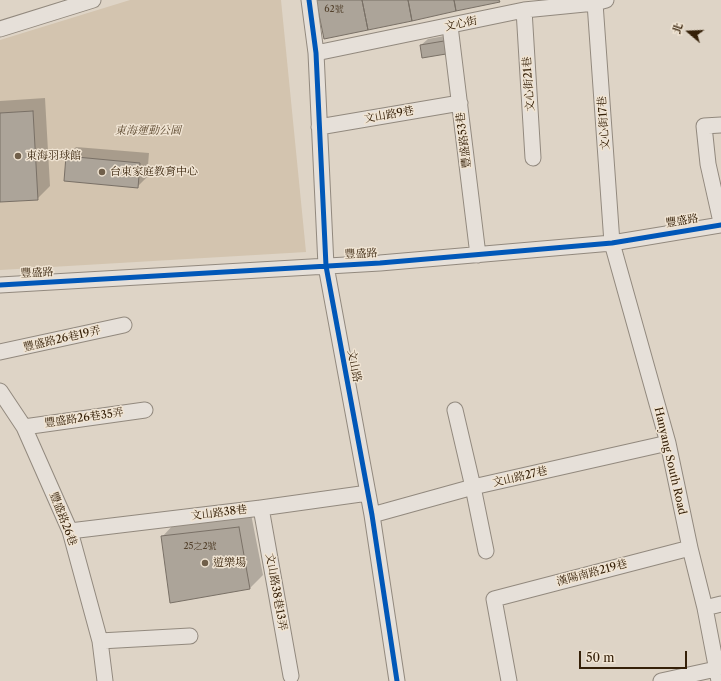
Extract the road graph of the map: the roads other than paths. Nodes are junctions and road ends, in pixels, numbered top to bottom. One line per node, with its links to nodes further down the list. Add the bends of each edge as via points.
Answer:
1 (93, 0): 6 (street)
2 (309, 0): 7 (street, 文山路)
3 (600, 2): 4 (street, 文心街); 13 (street, 文心街17巷)
4 (524, 10): 5 (street, 文心街); 11 (street, 文心街21巷)
5 (450, 26): 7 (street, 文心街); 8 (street, 豐盛路53巷)
6 (0, 29)
7 (316, 53): 10 (street, 文山路)
8 (460, 103): 10 (street, 文山路9巷); 14 (street, 豐盛路53巷)
9 (721, 125): 12 (street, via 704,126 708,164)
10 (319, 127): 15 (street, 文山路)
11 (533, 158)
12 (721, 224): 13 (street, 豐盛路)
13 (612, 242): 14 (street, 豐盛路); 23 (street, Hanyang South Road)
14 (478, 255): 15 (street, 豐盛路)
15 (326, 266): 16 (street, 豐盛路); 25 (street, 文山路)
16 (0, 285)
17 (124, 325): 18 (street, 豐盛路26巷19弄)
18 (0, 352)
19 (0, 393): 22 (street, 豐盛路26巷)
20 (145, 410): 22 (street, 豐盛路26巷35弄)
21 (455, 410): 24 (street)
22 (24, 427): 28 (street, 豐盛路26巷)
23 (668, 443): 24 (street, 文山路27巷); 29 (street, Hanyang South Road)
24 (473, 487): 27 (street, 文山路27巷); 30 (street)
25 (368, 493): 26 (street, 文山路38巷); 27 (street, 文山路)
26 (261, 508): 28 (street, 文山路38巷); 36 (street, 文山路38巷13弄)
27 (372, 515): 38 (street, 文山路)
28 (70, 531): 34 (street, 豐盛路26巷)
29 (690, 548): 32 (street, Hanyang South Road); 39 (street, 漢陽南路219巷, via 494,598)
30 (486, 551)
31 (721, 604): 32 (street)
32 (705, 608): 35 (street, Hanyang South Road)
33 (190, 636): 34 (street)
34 (100, 641): 37 (street, 豐盛路26巷)
35 (718, 675): 40 (street)
36 (291, 676)
37 (105, 681)
38 (397, 681)
39 (509, 681)
40 (662, 681)

